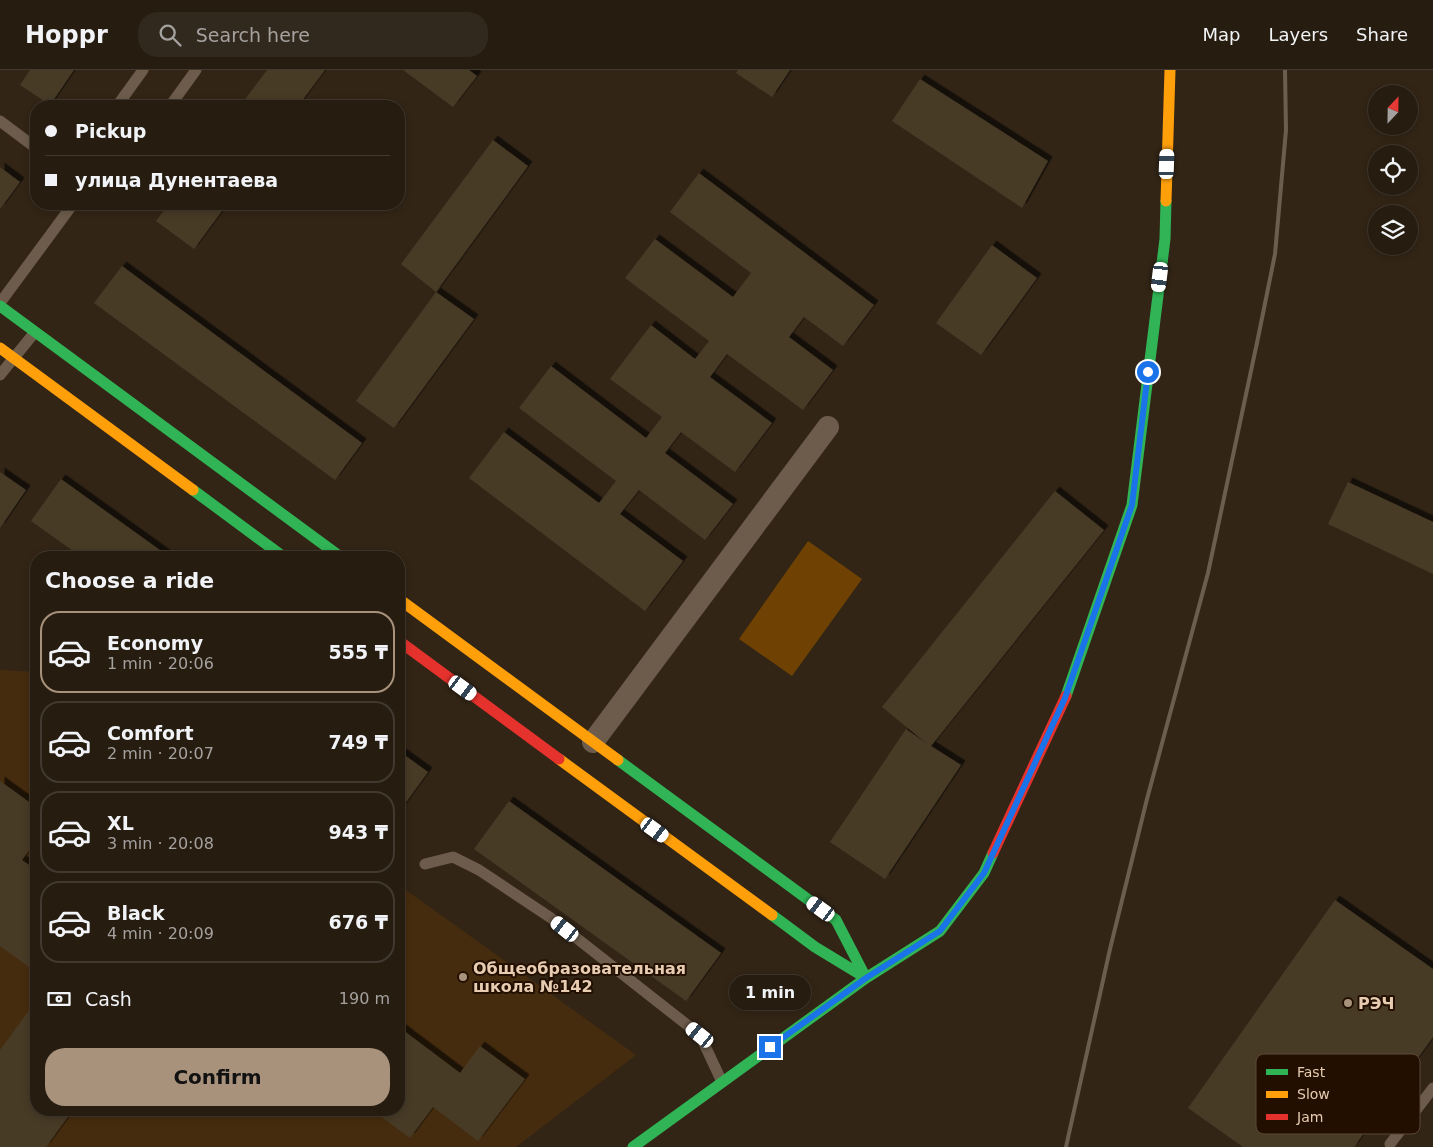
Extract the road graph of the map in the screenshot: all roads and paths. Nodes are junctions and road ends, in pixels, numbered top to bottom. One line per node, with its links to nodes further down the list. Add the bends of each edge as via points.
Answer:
1 (143, 70): 4 (lane)
2 (196, 70): 5 (lane)
3 (1170, 70): 21 (street, via 1165,239 1132,505 1095,616 1065,698 984,873 940,931)
4 (121, 100)
5 (174, 100)
6 (0, 121): 7 (lane)
7 (30, 144)
8 (69, 210): 9 (lane)
9 (0, 304): 10 (street)
10 (35, 332): 12 (lane); 16 (street)
11 (0, 348): 12 (street)
12 (13, 358): 13 (lane); 15 (street)
13 (0, 375)
14 (828, 427): 19 (street)
15 (275, 551)
16 (332, 551)
17 (405, 603): 19 (street)
18 (405, 645): 21 (street, via 815,947)
19 (593, 742): 21 (street, via 836,920)
20 (425, 864): 22 (lane, via 453,857 479,870 551,918 700,1035)
21 (866, 978): 22 (street)
22 (722, 1082): 27 (street)
23 (1433, 1088): 24 (lane)
24 (1420, 1105)
25 (1398, 1134): 26 (lane)
26 (1390, 1144)
27 (633, 1147)

